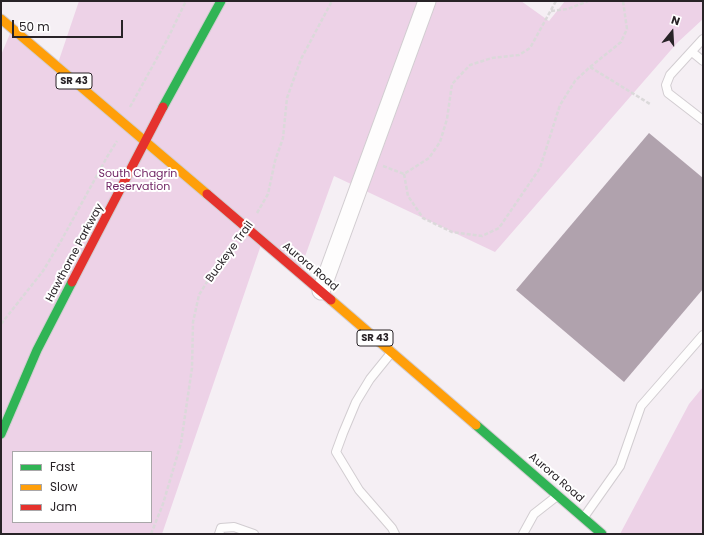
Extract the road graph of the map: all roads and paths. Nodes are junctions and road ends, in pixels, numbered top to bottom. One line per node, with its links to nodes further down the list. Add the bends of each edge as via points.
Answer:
1 (186, 1): 15 (path)
2 (222, 1): 18 (main road, Hawthorne Parkway)
3 (332, 1): 21 (path, Buckeye Trail, via 299,65 287,98 283,138 268,194)
4 (428, 1): 19 (street)
5 (556, 1): 8 (path)
6 (588, 1): 8 (path, via 568,9)
7 (623, 1): 13 (path, via 627,29 621,42)
8 (551, 11): 20 (path, via 530,48 519,55 492,58 470,65 452,84 440,142 429,158)
9 (1, 19): 18 (main road, Aurora Road / SR 43)
10 (703, 39): 11 (lane)
11 (692, 52): 12 (lane); 16 (lane, via 670,75 666,85 668,93)
12 (703, 61)
13 (590, 67): 14 (path); 20 (path, via 575,81 560,105 540,168 499,228 482,236 452,232 423,218 408,196)
14 (650, 104)
15 (129, 108)
16 (703, 120)
17 (119, 138): 23 (path, via 46,266)
18 (146, 143): 21 (main road, Aurora Road / SR 43); 26 (main road, Hawthorne Parkway, via 37,350)
19 (369, 161): 20 (path); 22 (street)
20 (404, 174)
21 (248, 230): 22 (main road, Aurora Road / SR 43); 29 (path, Buckeye Trail, via 216,267 199,295 193,322 192,368 181,443 163,504)
22 (321, 291): 25 (main road, Aurora Road / SR 43)
23 (1, 324)
24 (703, 335): 28 (lane, via 641,406 620,466)
25 (391, 352): 27 (main road, Aurora Road / SR 43); 32 (lane, via 356,402 336,452 359,490)
26 (1, 434)
27 (557, 495): 28 (main road, Aurora Road / SR 43); 33 (lane, via 534,514)
28 (584, 518): 34 (main road, Aurora Road / SR 43)
29 (151, 534)
30 (219, 534): 31 (lane, via 221,528 234,527)
31 (254, 534)
32 (395, 534)
33 (523, 534)
34 (602, 534)

